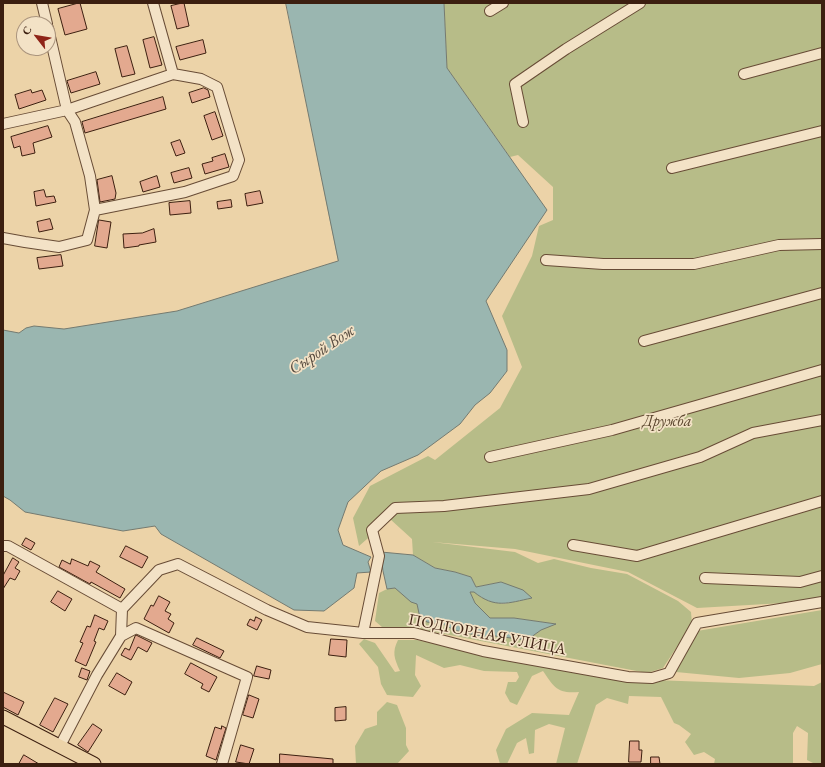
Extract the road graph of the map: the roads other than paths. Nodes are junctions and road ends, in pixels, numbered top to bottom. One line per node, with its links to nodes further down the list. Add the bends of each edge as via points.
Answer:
1 (42, 3): 6 (street)
2 (153, 3): 9 (street)
3 (503, 3): 5 (street)
4 (640, 3): 12 (street, via 515,84)
5 (490, 11)
6 (45, 16)
7 (822, 53): 10 (street)
8 (54, 56): 11 (street)
9 (173, 74): 11 (street); 16 (street, via 201,79 217,87 239,160 233,176 186,192)
10 (744, 74)
11 (67, 110): 13 (street); 16 (street, via 75,122 90,176)
12 (523, 122)
13 (3, 124)
14 (822, 131): 15 (street)
15 (672, 168)
16 (94, 210): 17 (street, via 87,240 59,247)
17 (3, 238)
18 (822, 244): 19 (street, via 780,245 694,264 603,264)
19 (546, 260)
20 (822, 293): 21 (street)
21 (644, 341)
22 (822, 370): 24 (street, via 612,430)
23 (822, 420): 32 (street, via 753,433 700,457 589,489 444,506 395,508 372,530 379,556)
24 (490, 457)
25 (822, 501): 26 (street, via 638,556)
26 (573, 545)
27 (3, 546): 31 (street, via 8,546)
28 (822, 576): 29 (street, via 800,582)
29 (705, 578)
30 (822, 602): 32 (street, ПОДГОРНАЯ УЛИЦА, via 697,623 669,673 652,678 483,651 414,633)
31 (122, 609): 32 (street, ПОДГОРНАЯ УЛИЦА, via 159,570 178,564 267,610 307,627); 33 (street)
32 (363, 633)
33 (121, 636): 35 (street, via 97,675); 37 (street, via 136,628 247,677)
34 (3, 717): 35 (main road)
35 (60, 746): 36 (main road)
36 (94, 764)
37 (222, 764)

